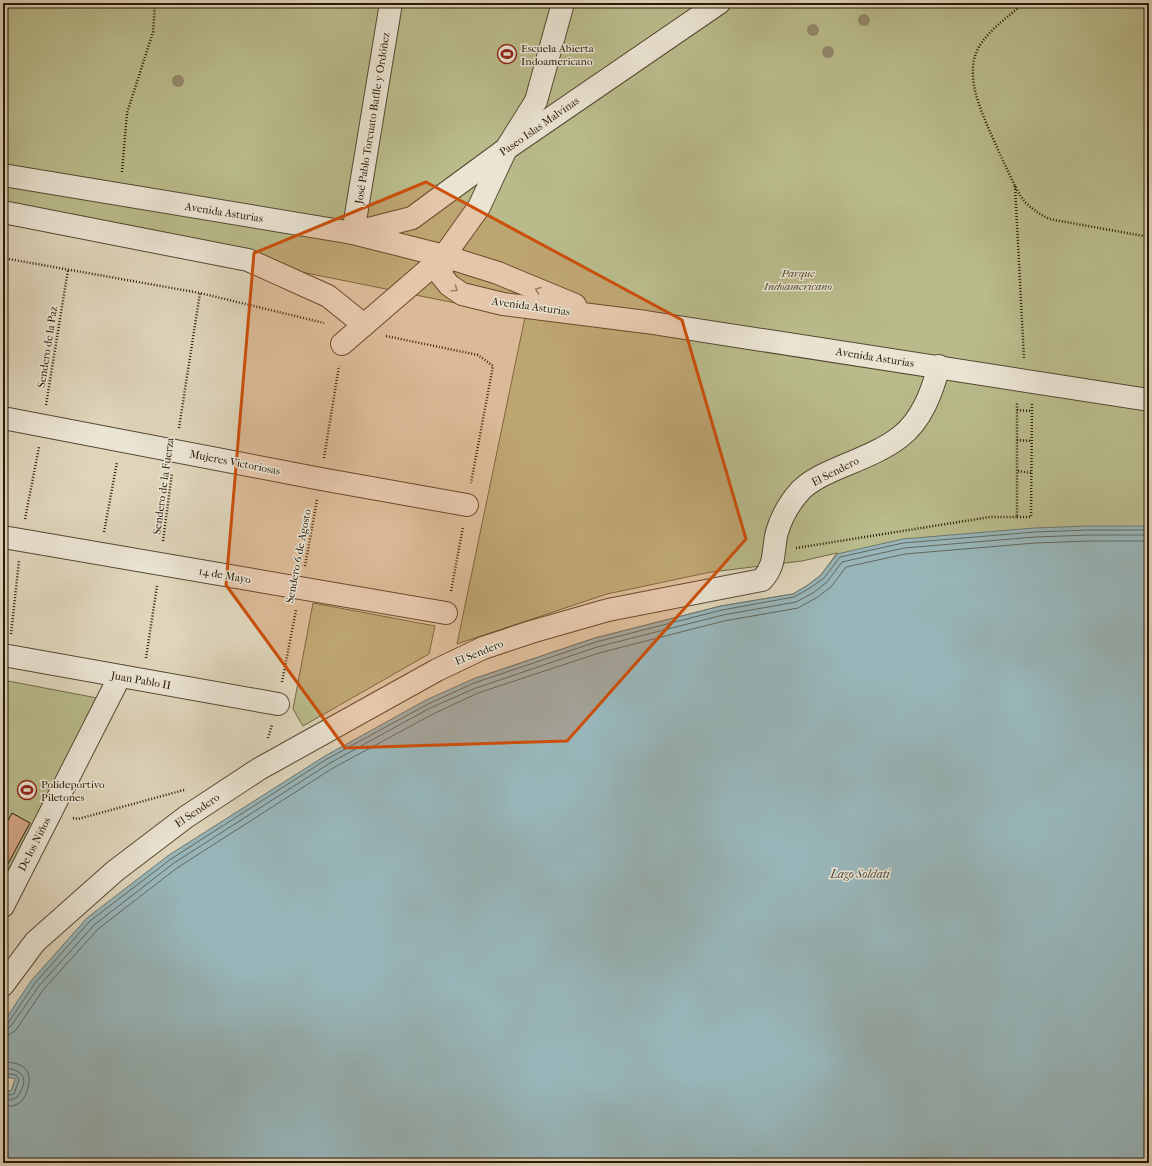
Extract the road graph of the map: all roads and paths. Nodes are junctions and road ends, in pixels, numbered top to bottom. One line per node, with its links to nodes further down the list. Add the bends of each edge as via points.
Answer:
1 (155, 3): 9 (path, via 153,32 127,113)
2 (391, 3): 11 (street, José Pablo Torcuato Batlle y Ordóñez)
3 (563, 3): 6 (street, via 536,101)
4 (719, 3): 6 (street, Paseo Islas Malvinas)
5 (1024, 3): 8 (path, via 994,28 975,55 972,69 977,98)
6 (506, 149): 11 (street, Paseo Islas Malvinas, via 412,218); 13 (street, via 479,207)
7 (3, 175): 9 (street, Avenida Asturias)
8 (1015, 185): 12 (path, via 1036,212 1049,219); 21 (path)
9 (120, 195): 11 (street, Avenida Asturias)
10 (3, 212): 18 (street, via 248,260 328,296)
11 (353, 233): 13 (street, Avenida Asturias)
12 (1149, 237)
13 (444, 256): 17 (street, Avenida Asturias, one-way to 13, via 498,273); 17 (street, Avenida Asturias, one-way to 17, via 441,275 449,285 462,294 503,304); 18 (street)
14 (3, 258): 15 (path)
15 (68, 270): 16 (path); 26 (path, Sendero de la Paz)
16 (200, 293): 18 (path); 30 (path, Sendero de la Fuerza)
17 (600, 315): 20 (street, Avenida Asturias)
18 (354, 334): 19 (path); 33 (path, Sendero 6 de Agosto)
19 (478, 355)
20 (939, 366): 21 (street, Avenida Asturias); 37 (street, El Sendero, via 934,385 920,414 900,437 822,476 802,489 784,511)
21 (1025, 380): 22 (street, Avenida Asturias); 23 (path); 24 (path)
22 (1149, 400)
23 (1017, 410): 24 (path); 27 (path)
24 (1032, 411): 29 (path)
25 (3, 418): 26 (street, Mujeres Victoriosas)
26 (43, 426): 28 (street, Mujeres Victoriosas)
27 (1017, 440): 29 (path); 31 (path)
28 (121, 441): 30 (street, Mujeres Victoriosas); 38 (path)
29 (1032, 441): 32 (path)
30 (175, 451): 33 (street, Mujeres Victoriosas); 39 (path, Sendero de la Fuerza)
31 (1018, 471): 32 (path); 35 (path)
32 (1031, 472): 35 (path, via 1031,517)
33 (321, 479): 34 (street, Mujeres Victoriosas); 40 (path, Sendero 6 de Agosto)
34 (467, 505)
35 (1017, 517): 37 (path, via 990,517)
36 (3, 537): 38 (street, 14 de Mayo)
37 (774, 552): 46 (street, El Sendero, via 772,565 762,580 608,610 483,648 437,670)
38 (99, 554): 39 (street, 14 de Mayo)
39 (160, 564): 40 (street, 14 de Mayo); 44 (path, Sendero de la Fuerza)
40 (300, 588): 41 (street, 14 de Mayo); 45 (path, Sendero 6 de Agosto)
41 (446, 613)
42 (3, 655): 43 (street, Juan Pablo II)
43 (120, 676): 44 (street, Juan Pablo II); 48 (street, De los Niños)
44 (143, 680): 45 (street, Juan Pablo II)
45 (278, 704): 46 (path, Sendero 6 de Agosto)
46 (259, 769): 50 (street, El Sendero, via 186,817 115,870 35,942)
47 (191, 788): 48 (path, via 78,819)
48 (52, 810): 49 (street, De los Niños)
49 (3, 906)
50 (3, 985)

